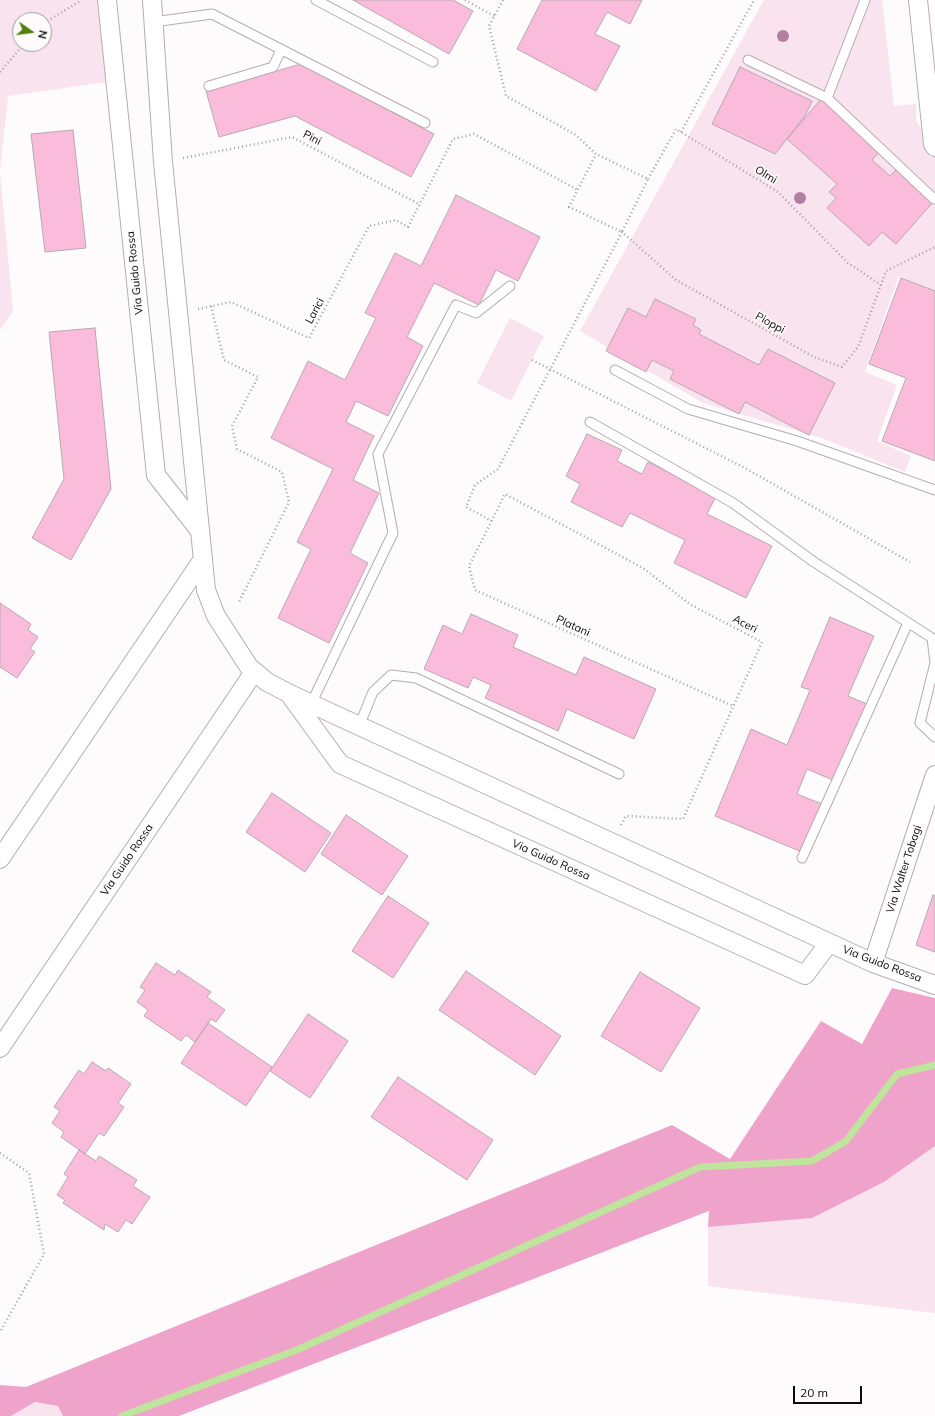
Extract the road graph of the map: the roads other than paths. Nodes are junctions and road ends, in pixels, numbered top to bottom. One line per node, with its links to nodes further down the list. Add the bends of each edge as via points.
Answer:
1 (107, 0): 19 (street, Via Guido Rossa, via 156,474)
2 (152, 0): 6 (street, Via Guido Rossa)
3 (316, 0): 9 (lane)
4 (865, 0): 11 (lane)
5 (918, 0): 13 (street)
6 (153, 22): 7 (lane, via 212,14); 19 (street, Via Guido Rossa, via 163,162)
7 (281, 50): 10 (lane, via 273,67); 12 (lane)
8 (748, 60): 11 (lane)
9 (433, 62)
10 (209, 86)
11 (827, 98): 14 (lane)
12 (425, 122)
13 (935, 147)
14 (934, 199)
15 (510, 286): 24 (lane, via 476,313 456,305 378,454 393,533)
16 (615, 370): 18 (lane, via 688,409 797,441)
17 (590, 422): 21 (lane, via 733,503 814,562)
18 (935, 490)
19 (200, 531): 20 (street, Via Guido Rossa)
20 (203, 559): 22 (street, Via Guido Rossa, via 206,590 216,616); 30 (street)
21 (908, 623): 26 (lane, via 932,638 935,664 920,723); 29 (lane)
22 (254, 672): 23 (street, Via Guido Rossa); 34 (street, Via Guido Rossa)
23 (290, 694): 24 (street, Via Guido Rossa); 31 (street, Via Guido Rossa, via 340,764 806,975)
24 (311, 704): 25 (street, Via Guido Rossa)
25 (359, 726): 27 (lane, via 373,692 391,675 416,678); 31 (street, Via Guido Rossa)
26 (935, 737)
27 (619, 774)
28 (935, 775): 32 (street, Via Walter Tobagi)
29 (802, 858)
30 (0, 859)
31 (829, 943): 32 (street, Via Guido Rossa)
32 (873, 963): 33 (street, Via Guido Rossa)
33 (935, 984)
34 (0, 1048)

